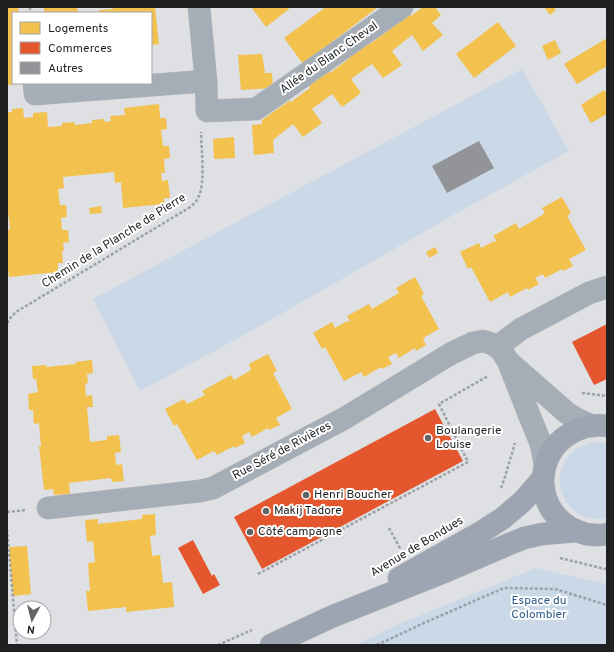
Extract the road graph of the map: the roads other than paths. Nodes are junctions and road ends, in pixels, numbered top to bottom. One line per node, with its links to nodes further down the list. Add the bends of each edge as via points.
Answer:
1 (199, 7): 3 (street)
2 (402, 7): 3 (street, Allée du Blanc Cheval, via 256,109 207,111)
3 (206, 81): 4 (street, via 35,94)
4 (34, 84)
5 (607, 287): 6 (street, via 589,293 521,329)
6 (502, 354): 7 (street, Rue Séré de Rivières, via 567,413); 8 (street, via 542,444); 9 (street, Rue Séré de Rivières, via 493,344 483,341 460,349 345,418 213,488)
7 (600, 426): 8 (main road, Avenue de Bondues, via 575,430 563,438 551,452)
8 (544, 471): 10 (main road, via 545,496 556,516 573,530); 11 (main road, Avenue de Bondues, via 523,501 497,522)
9 (48, 508)
10 (596, 536): 11 (main road, Avenue de Bondues, via 542,534 524,538)
11 (331, 617): 12 (main road, Avenue de Bondues)
12 (271, 645)

